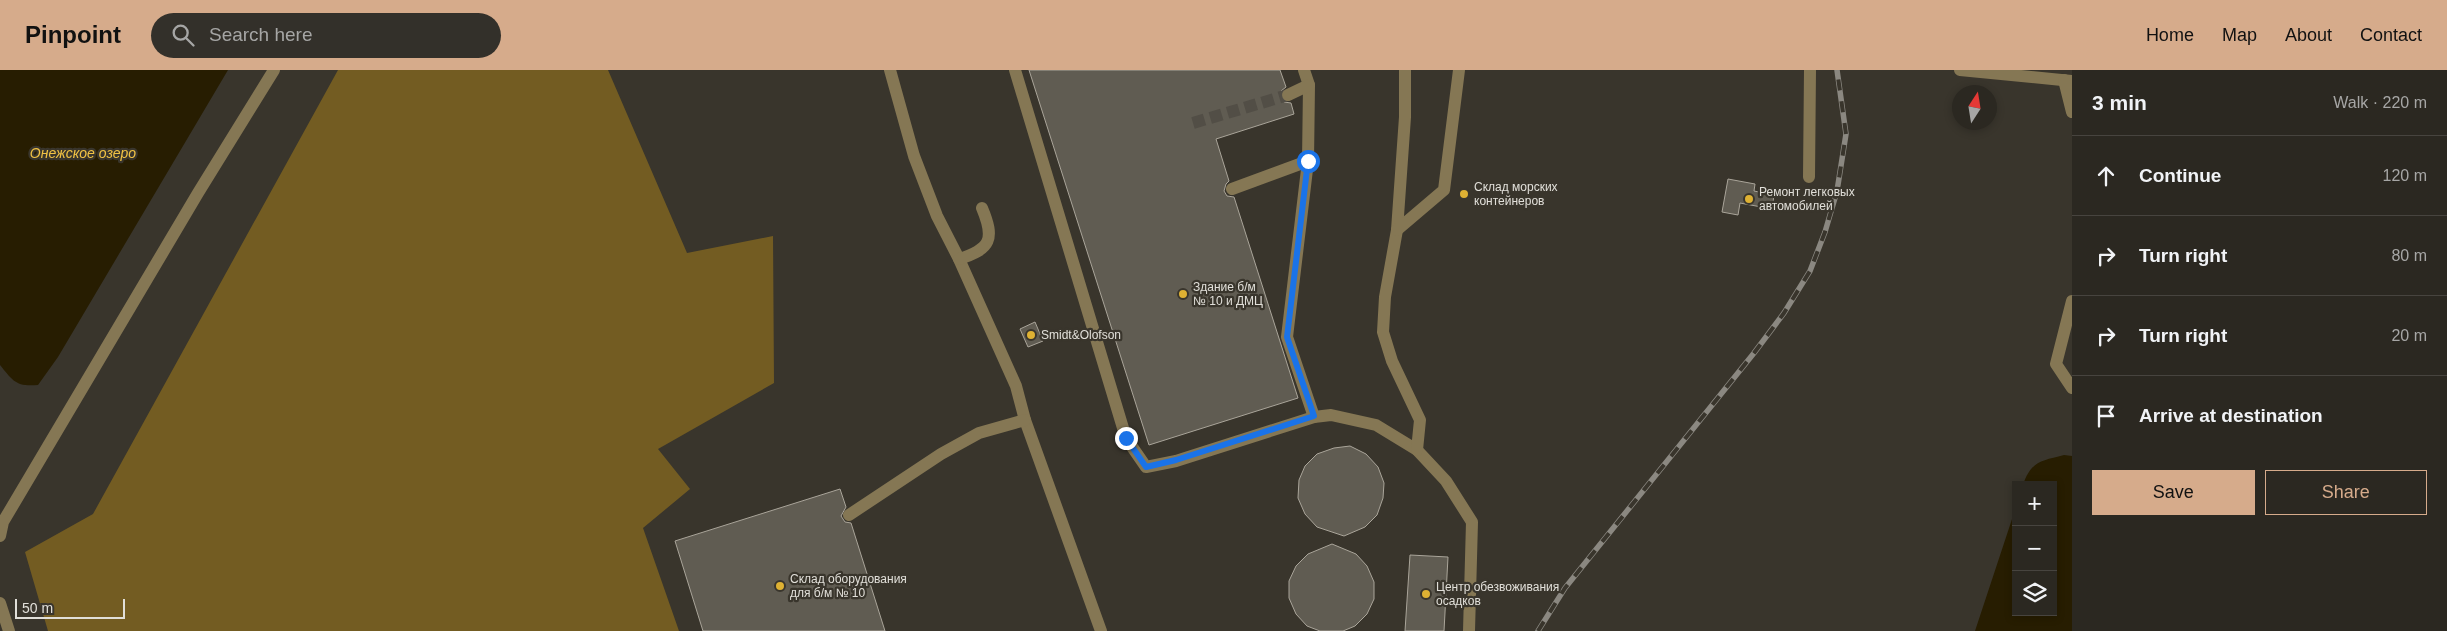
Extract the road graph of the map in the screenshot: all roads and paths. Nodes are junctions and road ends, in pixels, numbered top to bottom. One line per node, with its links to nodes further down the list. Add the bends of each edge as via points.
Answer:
1 (274, 70): 26 (lane, via 3,522)
2 (890, 70): 19 (lane, via 914,156 937,216)
3 (1015, 70): 22 (lane, via 1126,438 1146,467)
4 (1304, 70): 11 (lane)
5 (1405, 70): 18 (lane)
6 (1459, 70): 18 (lane, via 1444,190)
7 (1810, 70): 15 (lane)
8 (1960, 70): 9 (lane)
9 (2042, 74): 10 (lane)
10 (2068, 81): 13 (lane)
11 (1309, 85): 12 (lane); 14 (lane)
12 (1288, 95)
13 (2072, 112)
14 (1308, 161): 16 (lane); 22 (lane, via 1287,337)
15 (1809, 177)
16 (1232, 189)
17 (982, 208): 19 (lane, via 990,235 986,246 978,253)
18 (1397, 230): 24 (lane, via 1384,297 1383,332 1392,361 1420,420)
19 (959, 259): 23 (lane, via 1016,386)
20 (2072, 301): 21 (lane, via 2056,364)
21 (2072, 388)
22 (1314, 416): 24 (lane, via 1331,415 1376,425)
23 (1025, 420): 25 (lane, via 979,433 941,454); 29 (lane)
24 (1417, 450): 30 (lane, via 1446,481 1472,522)
25 (849, 515)
26 (0, 536)
27 (0, 603): 28 (lane)
28 (9, 631)
29 (1101, 631)
30 (1469, 631)

